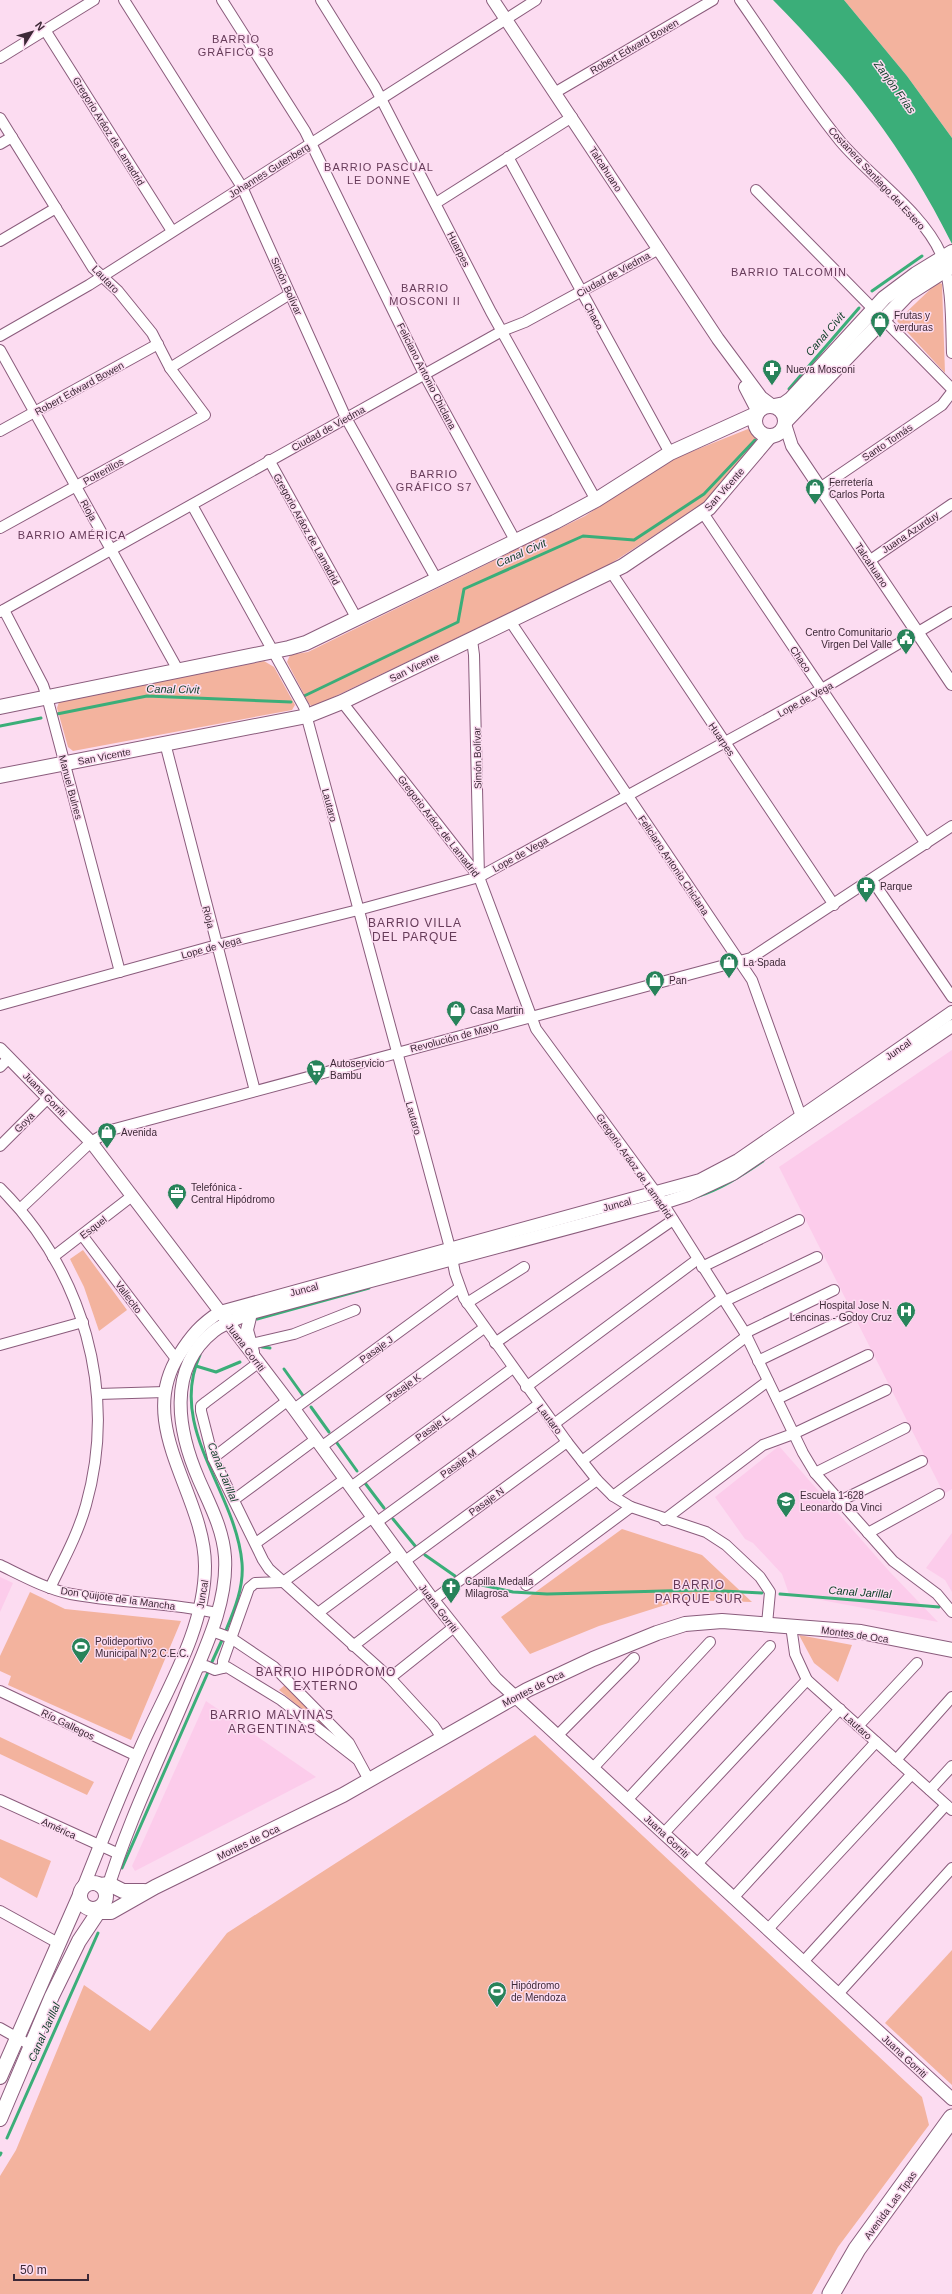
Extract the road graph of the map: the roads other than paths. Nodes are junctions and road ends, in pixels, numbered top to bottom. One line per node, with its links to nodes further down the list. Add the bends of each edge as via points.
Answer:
1 (94, 0): 10 (street)
2 (124, 0): 20 (street, Simón Bolívar)
3 (222, 0): 18 (street, Feliciano Antonio Chiclana)
4 (493, 0): 9 (street, Talcahuano)
5 (536, 0): 9 (street, Johannes Gutenberg)
6 (713, 0): 12 (street, Robert Edward Bowen)
7 (740, 0): 27 (street, Costanera Santiago del Estero, via 841,142 917,220)
8 (325, 1): 13 (street, Huarpes)
9 (507, 20): 12 (street, Talcahuano); 13 (street, Johannes Gutenberg)
10 (45, 30): 11 (street); 24 (street, Gregorio Aráoz de Lamadrid)
11 (0, 58)
12 (556, 92): 14 (street, Talcahuano)
13 (382, 99): 18 (street, Johannes Gutenberg); 22 (street, Huarpes)
14 (572, 117): 19 (street); 26 (street, Talcahuano)
15 (0, 118): 16 (street, Lautaro)
16 (12, 137): 17 (street); 23 (street, Lautaro)
17 (0, 144)
18 (312, 144): 20 (street, Johannes Gutenberg); 40 (street, Feliciano Antonio Chiclana)
19 (508, 157): 22 (street); 29 (street, Chaco)
20 (242, 187): 24 (street, Johannes Gutenberg); 30 (street, Simón Bolívar)
21 (756, 190): 31 (street)
22 (436, 203): 33 (street, Huarpes)
23 (56, 208): 25 (street); 28 (street, Lautaro, via 93,268)
24 (172, 231): 28 (street, Johannes Gutenberg)
25 (0, 241)
26 (659, 249): 29 (street, Ciudad de Viedma); 35 (street, Talcahuano)
27 (948, 261): 31 (main road, via 898,286); 32 (main road); 38 (street, Costanera Santiago del Estero)
28 (101, 276): 34 (street, Johannes Gutenberg); 36 (street, Lautaro, via 118,291)
29 (581, 292): 33 (street, Ciudad de Viedma, via 525,322); 52 (street, Chaco)
30 (290, 294): 39 (street); 47 (street, Simón Bolívar)
31 (873, 308): 32 (street); 43 (main road, via 792,398 784,404)
32 (884, 319): 41 (street); 48 (main road)
33 (502, 331): 40 (street, Ciudad de Viedma); 56 (street, Huarpes)
34 (0, 336)
35 (718, 339): 43 (street, Talcahuano, via 760,397); 45 (street, Talcahuano)
36 (158, 344): 39 (street, Lautaro); 44 (street, Robert Edward Bowen)
37 (0, 350): 44 (street, Rioja)
38 (952, 353)
39 (170, 368): 46 (street, Lautaro)
40 (424, 374): 47 (street, Ciudad de Viedma); 61 (street, Feliciano Antonio Chiclana)
41 (952, 389)
42 (952, 392): 55 (street, Santo Tomás, via 942,405)
43 (773, 406): 45 (main road, via 764,407); 48 (main road, via 783,412)
44 (34, 412): 49 (street, Robert Edward Bowen); 54 (street, Rioja)
45 (757, 413): 50 (main road, via 757,429); 52 (main road)
46 (206, 415): 54 (street, Potrerillos)
47 (346, 418): 53 (street, Ciudad de Viedma); 65 (street, Simón Bolívar)
48 (786, 422): 50 (main road, via 781,432); 51 (street, Talcahuano)
49 (0, 431)
50 (771, 436): 51 (street, Talcahuano); 59 (main road, San Vicente)
51 (792, 446): 55 (street, Talcahuano)
52 (670, 453): 56 (main road)
53 (269, 460): 57 (street, Ciudad de Viedma); 68 (street, Gregorio Aráoz de Lamadrid)
54 (75, 486): 60 (street, Potrerillos); 62 (street, Rioja)
55 (820, 488): 63 (street, Talcahuano)
56 (596, 500): 61 (main road)
57 (192, 504): 62 (street, Ciudad de Viedma); 72 (street, Lautaro)
58 (952, 504): 63 (street, Juana Azurduy)
59 (703, 513): 64 (main road, San Vicente); 75 (street, Chaco)
60 (0, 528)
61 (516, 542): 65 (main road)
62 (111, 550): 66 (street, Ciudad de Viedma); 73 (street, Rioja)
63 (869, 561): 70 (street, Talcahuano)
64 (612, 572): 69 (main road, San Vicente); 81 (street, Huarpes)
65 (437, 580): 68 (main road)
66 (2, 611): 76 (street, Manuel Bulnes, via 43,685)
67 (952, 612): 70 (street, Lope de Vega)
68 (357, 619): 72 (main road, via 306,643)
69 (510, 621): 71 (main road, San Vicente); 84 (street, Feliciano Antonio Chiclana)
70 (918, 634): 74 (street, Talcahuano); 75 (street, Lope de Vega)
71 (472, 640): 77 (main road, San Vicente); 87 (street, Simón Bolívar)
72 (274, 652): 73 (main road); 79 (street, Lautaro)
73 (178, 670): 76 (main road)
74 (952, 684)
75 (822, 689): 81 (street, Lope de Vega); 86 (street, Chaco)
76 (47, 697): 78 (main road); 82 (street, Manuel Bulnes)
77 (342, 702): 79 (main road, San Vicente); 87 (street, Gregorio Aráoz de Lamadrid)
78 (0, 707)
79 (307, 716): 80 (main road, San Vicente); 90 (street, Lautaro)
80 (165, 743): 82 (main road, San Vicente); 91 (street, Rioja)
81 (725, 743): 84 (street, Lope de Vega); 89 (street, Huarpes)
82 (65, 764): 83 (main road, San Vicente); 93 (street, Manuel Bulnes)
83 (0, 776)
84 (627, 795): 87 (street, Lope de Vega); 92 (street, Feliciano Antonio Chiclana)
85 (952, 826): 86 (street, Revolución de Mayo)
86 (926, 844): 88 (street, Revolución de Mayo)
87 (479, 877): 90 (street, Lope de Vega); 97 (street, Gregorio Aráoz de Lamadrid)
88 (872, 880): 89 (street, Revolución de Mayo); 94 (street)
89 (834, 905): 92 (street, Revolución de Mayo, via 761,953)
90 (358, 910): 91 (street, Lope de Vega); 100 (street, Lautaro)
91 (217, 945): 93 (street, Lope de Vega); 103 (street, Rioja)
92 (740, 962): 97 (street, Revolución de Mayo); 105 (street, Feliciano Antonio Chiclana, via 752,980)
93 (120, 972): 95 (street, Lope de Vega)
94 (952, 997)
95 (0, 1005)
96 (952, 1012): 105 (street, Juncal)
97 (531, 1017): 100 (street, Revolución de Mayo); 110 (street, Gregorio Aráoz de Lamadrid, via 536,1029)
98 (952, 1026): 105 (street, Juncal)
99 (0, 1049): 101 (street, Juana Gorriti)
100 (396, 1052): 103 (street, Revolución de Mayo); 115 (street, Lautaro)
101 (9, 1058): 102 (street); 104 (street, Juana Gorriti)
102 (0, 1067)
103 (255, 1091): 106 (street, Revolución de Mayo, via 111,1130)
104 (48, 1098): 106 (street, Juana Gorriti); 107 (street, Goya)
105 (803, 1121): 110 (street, Juncal, via 717,1172)
106 (91, 1142): 109 (street, Juana Gorriti); 111 (street, Revolución de Mayo)
107 (0, 1146)
108 (0, 1188): 111 (street)
109 (132, 1196): 114 (street, Esquel); 125 (street, Juana Gorriti)
110 (660, 1198): 112 (street, Gregorio Aráoz de Lamadrid); 115 (street, Juncal)
111 (20, 1209): 117 (street)
112 (673, 1220): 118 (street, Gregorio Aráoz de Lamadrid); 132 (street)
113 (799, 1220): 118 (street)
114 (82, 1235): 117 (street, Esquel); 136 (street, Vallecito)
115 (451, 1253): 120 (street, Lautaro); 125 (street, Juncal); 126 (street, Juncal)
116 (817, 1256): 122 (street)
117 (53, 1257): 128 (street, via 70,1288)
118 (700, 1263): 122 (street, Gregorio Aráoz de Lamadrid); 141 (street)
119 (524, 1268): 123 (street)
120 (459, 1288): 123 (street, Lautaro); 147 (street, Pasaje J)
121 (834, 1290): 131 (street)
122 (724, 1300): 131 (street, Gregorio Aráoz de Lamadrid); 148 (street)
123 (467, 1303): 130 (street, Lautaro)
124 (355, 1310): 133 (street, via 294,1334)
125 (220, 1312): 129 (street, Juana Gorriti); 136 (street, Juncal, via 204,1322 192,1334)
126 (251, 1313): 129 (street, Juncal); 133 (street, via 247,1330)
127 (849, 1317): 138 (street)
128 (83, 1322): 134 (street); 144 (street, via 93,1360)
129 (228, 1323): 137 (street, Juana Gorriti); 176 (street, Juncal, via 214,1331 193,1357 184,1374 179,1395 184,1438 222,1538 225,1557)
130 (484, 1328): 132 (street, Lautaro); 152 (street, Pasaje K)
131 (746, 1335): 138 (street, Gregorio Aráoz de Lamadrid); 155 (street)
132 (495, 1343): 139 (street, Lautaro)
133 (251, 1344): 137 (street)
134 (0, 1345)
135 (868, 1355): 145 (street)
136 (176, 1359): 143 (street, Juncal)
137 (257, 1361): 147 (street, Juana Gorriti); 153 (street, via 201,1406)
138 (758, 1361): 140 (street, Gregorio Aráoz de Lamadrid)
139 (512, 1368): 141 (street, Lautaro); 158 (street, Pasaje L)
140 (768, 1381): 145 (street, Gregorio Aráoz de Lamadrid); 160 (street)
141 (526, 1387): 146 (street, Lautaro)
142 (886, 1390): 150 (street)
143 (165, 1392): 144 (street); 174 (street, Juncal, via 164,1411 168,1438 179,1476 199,1526 205,1553 205,1579)
144 (98, 1394): 172 (street, via 98,1438 91,1489 80,1523)
145 (777, 1399): 150 (street, Gregorio Aráoz de Lamadrid)
146 (538, 1404): 148 (street, Lautaro); 164 (street, Pasaje M)
147 (291, 1405): 152 (street, Juana Gorriti); 153 (street, Pasaje J)
148 (554, 1424): 151 (street, Lautaro)
149 (905, 1428): 156 (street)
150 (793, 1434): 156 (street, Gregorio Aráoz de Lamadrid); 165 (street, via 763,1445)
151 (567, 1442): 155 (street, Lautaro); 168 (street, Pasaje N)
152 (318, 1443): 158 (street, Juana Gorriti); 161 (street, Pasaje K)
153 (214, 1458): 161 (street)
154 (922, 1460): 162 (street)
155 (582, 1461): 157 (street, Lautaro)
156 (815, 1473): 162 (street, Gregorio Aráoz de Lamadrid)
157 (596, 1480): 160 (street, Lautaro); 173 (street)
158 (348, 1483): 164 (street, Juana Gorriti); 167 (street, Pasaje L)
159 (939, 1494): 166 (street)
160 (613, 1496): 163 (street, Lautaro)
161 (235, 1499): 167 (street)
162 (840, 1501): 166 (street, Gregorio Aráoz de Lamadrid)
163 (631, 1507): 165 (street, Lautaro); 171 (street)
164 (375, 1519): 168 (street, Juana Gorriti); 170 (street, Pasaje M)
165 (664, 1520): 178 (street, Lautaro, via 706,1532 726,1544 760,1577 770,1592)
166 (868, 1533): 175 (street, Gregorio Aráoz de Lamadrid, via 897,1565 937,1594)
167 (256, 1544): 170 (street, via 269,1569)
168 (402, 1557): 173 (street, Juana Gorriti); 177 (street, Pasaje N)
169 (0, 1566): 172 (street, Don Quijote de la Mancha)
170 (283, 1582): 177 (street); 182 (street, via 254,1583 249,1588)
171 (526, 1585)
172 (50, 1588): 174 (street, Don Quijote de la Mancha, via 71,1594)
173 (429, 1595): 180 (street, Juana Gorriti); 184 (street)
174 (199, 1608): 176 (street, Don Quijote de la Mancha); 201 (street, Juncal, via 190,1638)
175 (952, 1612)
176 (217, 1613): 181 (street, Juncal)
177 (318, 1613): 184 (street)
178 (767, 1624): 179 (main road, Montes de Oca); 194 (main road, Montes de Oca, via 722,1620 686,1624 656,1633 592,1659)
179 (791, 1626): 186 (main road, Montes de Oca, via 861,1632); 192 (street, Lautaro, via 795,1654)
180 (454, 1627): 191 (street); 194 (street, Juana Gorriti, via 496,1679)
181 (212, 1631): 182 (street); 189 (street, Juncal)
182 (231, 1638): 190 (street); 202 (street, via 274,1667 349,1743)
183 (710, 1642): 205 (street)
184 (353, 1646): 191 (street)
185 (770, 1646): 210 (street)
186 (952, 1650)
187 (634, 1658): 198 (street)
188 (917, 1663): 197 (street)
189 (197, 1667): 190 (street, via 206,1666 215,1670); 214 (street, Juncal)
190 (223, 1668): 202 (street, via 227,1667 281,1700)
191 (390, 1678): 199 (street)
192 (807, 1680): 196 (street, Lautaro); 212 (street)
193 (0, 1691): 201 (street, Río Gallegos)
194 (515, 1696): 198 (street, Juana Gorriti); 199 (main road, Montes de Oca)
195 (952, 1697): 203 (street)
196 (840, 1709): 197 (street, Lautaro); 215 (street)
197 (858, 1726): 200 (street, Lautaro)
198 (557, 1736): 205 (street, Juana Gorriti)
199 (442, 1738): 207 (main road, Montes de Oca)
200 (876, 1742): 203 (street, Lautaro); 220 (street)
201 (138, 1756): 213 (street, Juncal)
202 (358, 1760): 207 (street)
203 (896, 1760): 206 (street, Lautaro)
204 (952, 1766): 208 (street)
205 (593, 1768): 210 (street, Juana Gorriti)
206 (912, 1774): 208 (street, Lautaro); 222 (street)
207 (369, 1780): 217 (main road, Montes de Oca)
208 (930, 1790): 211 (street, Lautaro)
209 (0, 1800): 213 (street, América)
210 (628, 1800): 212 (street, Juana Gorriti)
211 (949, 1808): 224 (street)
212 (664, 1833): 215 (street, Juana Gorriti)
213 (99, 1846): 214 (street, América); 218 (street, Juncal)
214 (119, 1854): 219 (street, Juncal)
215 (697, 1864): 220 (street, Juana Gorriti)
216 (952, 1868): 225 (street)
217 (148, 1890): 219 (main road, Montes de Oca, via 123,1891); 219 (main road, Montes de Oca, via 111,1912)
218 (82, 1891): 219 (main road, via 92,1883); 219 (main road, via 84,1905); 223 (main road)
219 (101, 1898): 228 (main road)
220 (733, 1898): 222 (street, Juana Gorriti)
221 (0, 1911): 223 (street)
222 (768, 1930): 224 (street, Juana Gorriti)
223 (58, 1943): 227 (main road)
224 (803, 1962): 225 (street, Juana Gorriti)
225 (838, 1994): 230 (street, Juana Gorriti)
226 (0, 2028): 227 (street)
227 (16, 2037): 228 (street); 229 (main road)
228 (30, 2045): 232 (main road)
229 (0, 2077)
230 (952, 2099)
231 (952, 2118): 233 (highway, Avenida Las Tipas, via 857,2250)
232 (0, 2119)
233 (832, 2294)

